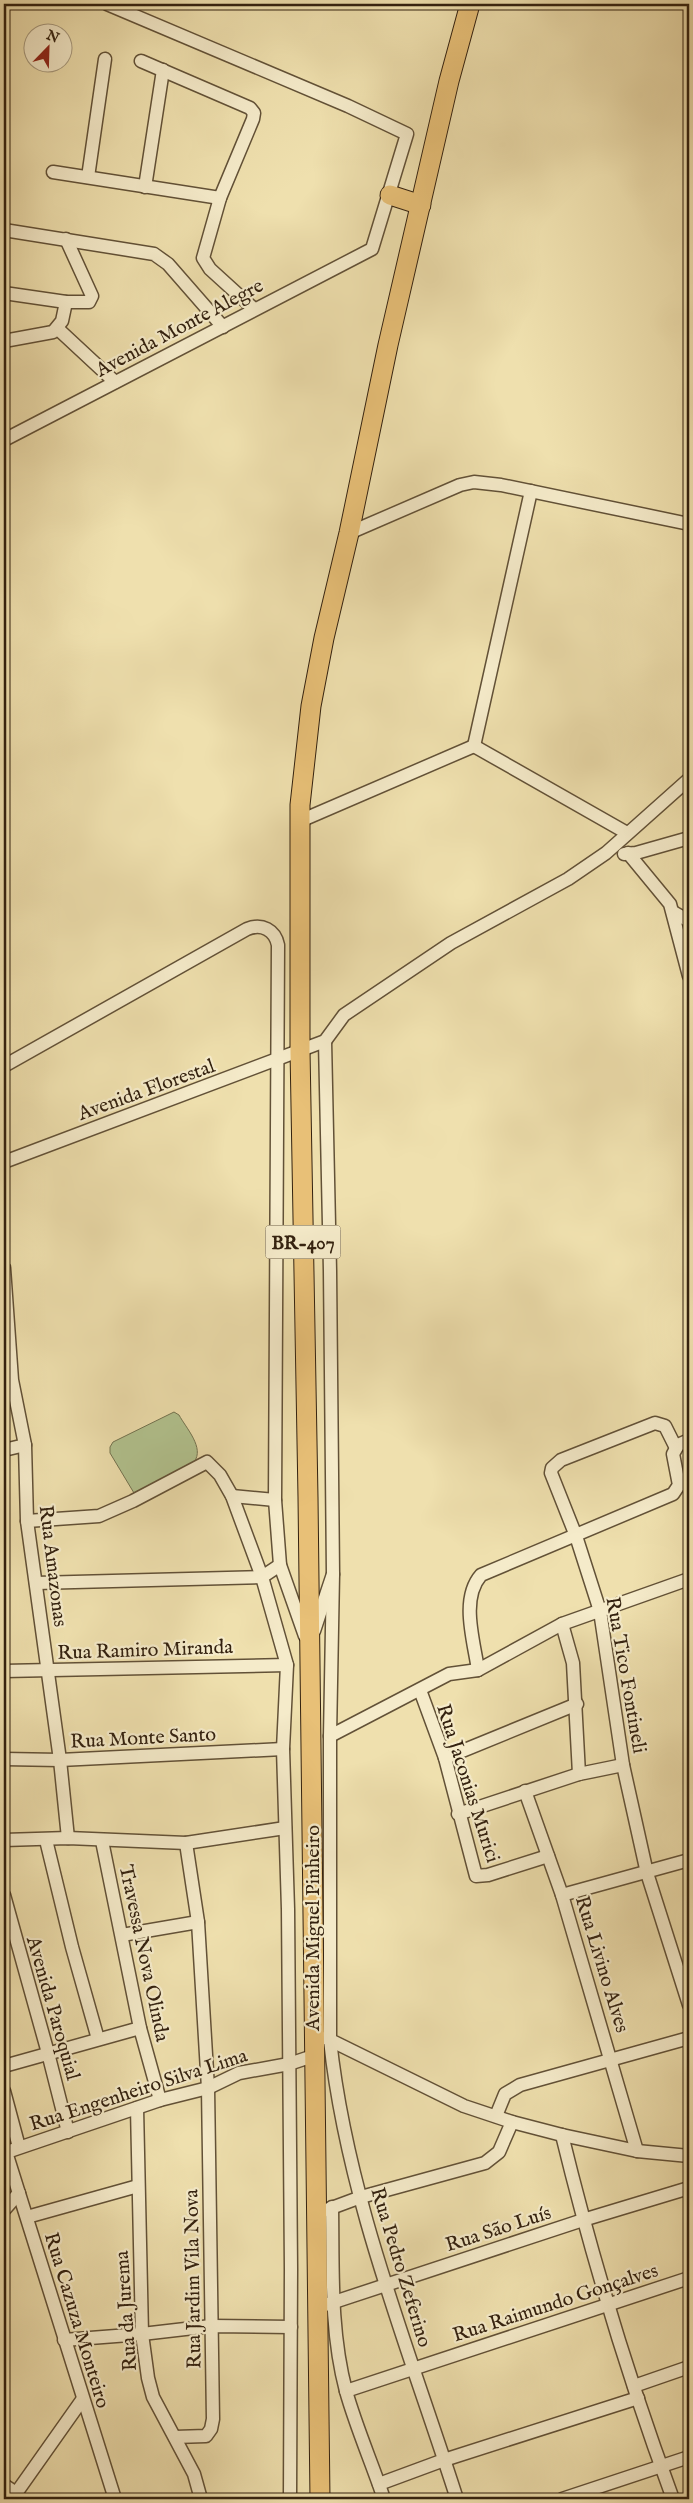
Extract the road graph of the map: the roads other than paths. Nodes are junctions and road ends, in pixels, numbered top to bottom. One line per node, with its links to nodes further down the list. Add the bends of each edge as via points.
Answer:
1 (470, 4): 11 (highway, BR-407)
2 (114, 5): 9 (street, via 408,134)
3 (105, 60): 7 (street)
4 (141, 61): 5 (street)
5 (163, 70): 8 (street); 10 (street, via 250,108 254,113)
6 (52, 172): 7 (street)
7 (88, 177): 8 (street)
8 (145, 186): 10 (street)
9 (390, 195): 11 (highway); 16 (street, Avenida Monte Alegre, via 372,249)
10 (220, 198): 16 (street, via 203,258 210,269)
11 (421, 204): 24 (highway, BR-407)
12 (4, 230): 13 (street)
13 (66, 239): 15 (street, via 92,296 89,302); 17 (street, via 154,254 168,264)
14 (4, 293): 15 (street)
15 (66, 302): 18 (street)
16 (254, 309): 17 (street, Avenida Monte Alegre)
17 (223, 327): 20 (street, Avenida Monte Alegre)
18 (58, 329): 19 (street); 20 (street)
19 (4, 341)
20 (115, 382): 21 (street, Avenida Monte Alegre)
21 (4, 440)
22 (531, 491): 23 (street); 24 (street, via 466,483); 25 (street)
23 (689, 524)
24 (349, 533): 27 (highway, BR-407, via 317,669 304,757)
25 (474, 746): 27 (street); 28 (street)
26 (689, 778): 28 (street)
27 (300, 821): 36 (highway, BR-407)
28 (627, 834): 30 (street)
29 (689, 838): 31 (street)
30 (606, 853): 31 (street); 35 (street, via 568,879 442,948 344,1014)
31 (628, 853): 32 (street, via 660,890)
32 (673, 912): 33 (street); 34 (street)
33 (689, 921)
34 (689, 976)
35 (324, 1041): 36 (street, Avenida Florestal); 50 (street, Avenida Miguel Pinheiro)
36 (300, 1050): 37 (street, Avenida Florestal); 56 (highway, BR-407)
37 (278, 1060): 38 (street, via 278,945 269,929 260,926 248,929); 39 (street, Avenida Florestal); 46 (street)
38 (4, 1066)
39 (4, 1162)
40 (4, 1268): 42 (street, Rua Amazonas, via 12,1380)
41 (689, 1440): 43 (street)
42 (25, 1445): 44 (street); 47 (street, Rua Amazonas)
43 (676, 1448): 48 (street, via 673,1454 678,1473 677,1490); 48 (street, Rua Tico Fontineli, via 665,1426 655,1423 555,1464 551,1473 553,1480)
44 (4, 1450)
45 (232, 1496): 46 (street); 47 (street, via 220,1475 207,1462 99,1516); 51 (street)
46 (275, 1500): 49 (street)
47 (27, 1521): 53 (street, Rua Amazonas)
48 (576, 1536): 54 (street, Rua Tico Fontineli); 60 (street, via 487,1571 477,1580 470,1596 470,1614)
49 (280, 1565): 51 (street); 56 (street)
50 (333, 1574): 56 (street); 63 (street, Avenida Miguel Pinheiro)
51 (262, 1576): 53 (street); 57 (street)
52 (689, 1579): 54 (street)
53 (36, 1583): 59 (street, Rua Amazonas)
54 (600, 1611): 55 (street); 68 (street, Rua Tico Fontineli)
55 (562, 1624): 60 (street); 62 (street, via 573,1663)
56 (309, 1645): 88 (highway, BR-407)
57 (287, 1665): 59 (street, Rua Ramiro Miranda); 64 (street)
58 (4, 1670): 59 (street, Rua Ramiro Miranda)
59 (48, 1670): 67 (street, Rua Amazonas)
60 (478, 1670): 61 (street, via 449,1674)
61 (420, 1690): 63 (street); 65 (street, Rua Jaconias Murici)
62 (577, 1704): 65 (street); 69 (street)
63 (330, 1736): 88 (street, Avenida Miguel Pinheiro)
64 (283, 1749): 67 (street, Rua Monte Santo); 72 (street)
65 (445, 1758): 71 (street, Rua Jaconias Murici)
66 (4, 1759): 67 (street, Rua Monte Santo)
67 (60, 1760): 73 (street, Rua Amazonas)
68 (623, 1765): 69 (street); 80 (street, Rua Tico Fontineli)
69 (579, 1774): 70 (street)
70 (525, 1792): 71 (street); 78 (street, Rua Livino Alves)
71 (458, 1814): 78 (street, Rua Jaconias Murici, via 476,1876)
72 (285, 1828): 77 (street); 94 (street)
73 (68, 1838): 75 (street); 76 (street)
74 (4, 1840): 75 (street)
75 (46, 1840): 90 (street)
76 (102, 1841): 77 (street); 84 (street, Travessa Nova Olinda)
77 (186, 1843): 83 (street, Rua Jardim Vila Nova)
78 (548, 1856): 82 (street, Rua Livino Alves)
79 (689, 1860): 80 (street)
80 (647, 1872): 82 (street); 85 (street, Rua Tico Fontineli)
81 (4, 1895): 91 (street, Avenida Paroquial)
82 (562, 1895): 93 (street, Rua Livino Alves)
83 (198, 1922): 84 (street); 96 (street, Rua Jardim Vila Nova)
84 (122, 1935): 87 (street, Travessa Nova Olinda)
85 (686, 1977): 86 (street, Rua Tico Fontineli)
86 (689, 2006)
87 (140, 2028): 90 (street); 98 (street, Travessa Nova Olinda)
88 (322, 2037): 92 (highway, BR-407); 100 (street, Avenida Miguel Pinheiro, via 464,2106); 111 (street, Rua Pedro Zeferino)
89 (689, 2038): 93 (street)
90 (98, 2039): 91 (street)
91 (48, 2053): 95 (street); 102 (street, Avenida Paroquial)
92 (314, 2056): 94 (street, Rua Engenheiro Silva Lima); 113 (highway, BR-407)
93 (612, 2058): 100 (street, via 512,2088 505,2094); 105 (street, Rua Livino Alves)
94 (289, 2064): 96 (street, Rua Engenheiro Silva Lima, via 239,2073); 121 (street)
95 (4, 2066)
96 (208, 2088): 98 (street, Rua Engenheiro Silva Lima); 120 (street, Rua Jardim Vila Nova)
97 (4, 2091): 104 (street)
98 (160, 2100): 99 (street, Rua Engenheiro Silva Lima)
99 (137, 2108): 102 (street, Rua Engenheiro Silva Lima); 108 (street, Rua da Jurema)
100 (496, 2116): 101 (street, Avenida Miguel Pinheiro)
101 (512, 2122): 103 (street, Avenida Miguel Pinheiro); 111 (street, via 499,2152 485,2163)
102 (68, 2132): 104 (street, Rua Engenheiro Silva Lima)
103 (562, 2135): 105 (street, Avenida Miguel Pinheiro); 115 (street)
104 (19, 2147): 106 (street, Rua Engenheiro Silva Lima)
105 (637, 2151): 107 (street, Avenida Miguel Pinheiro)
106 (5, 2152): 110 (street, Rua Cazuza Monteiro)
107 (689, 2156)
108 (138, 2186): 114 (street); 122 (street, Rua da Jurema)
109 (689, 2188): 115 (street, Rua São Luís)
110 (19, 2193): 112 (street); 114 (street, Rua Cazuza Monteiro)
111 (360, 2197): 113 (street); 117 (street, Rua Pedro Zeferino)
112 (4, 2210)
113 (324, 2211): 118 (highway, BR-407)
114 (27, 2217): 123 (street, Rua Cazuza Monteiro)
115 (582, 2220): 117 (street, Rua São Luís); 119 (street)
116 (689, 2278): 119 (street, Rua Raimundo Gonçalves)
117 (387, 2285): 118 (street, Rua São Luís); 125 (street, Rua Pedro Zeferino)
118 (326, 2305): 126 (street, via 335,2332); 140 (highway, BR-407)
119 (608, 2305): 125 (street, Rua Raimundo Gonçalves); 127 (street)
120 (211, 2326): 121 (street); 122 (street); 129 (street, Rua Jardim Vila Nova, via 211,2429 203,2437)
121 (291, 2327): 139 (street)
122 (142, 2334): 123 (street); 129 (street, Rua da Jurema, via 153,2397)
123 (64, 2340): 128 (street, Rua Cazuza Monteiro)
124 (689, 2367): 127 (street)
125 (413, 2368): 126 (street, Rua Raimundo Gonçalves); 131 (street, Rua Pedro Zeferino)
126 (346, 2391): 133 (street)
127 (636, 2392): 131 (street); 132 (street)
128 (82, 2400): 135 (street); 137 (street, Rua Cazuza Monteiro)
129 (175, 2437): 138 (street, Rua da Jurema, via 194,2474)
130 (689, 2457): 132 (street)
131 (444, 2460): 133 (street); 142 (street, Rua Pedro Zeferino)
132 (661, 2466): 136 (street); 143 (street)
133 (379, 2484): 141 (street)
134 (4, 2485): 135 (street)
135 (14, 2496)
136 (567, 2498)
137 (114, 2499)
138 (201, 2499)
139 (290, 2499)
140 (320, 2499)
141 (384, 2499)
142 (457, 2499)
143 (673, 2499)

